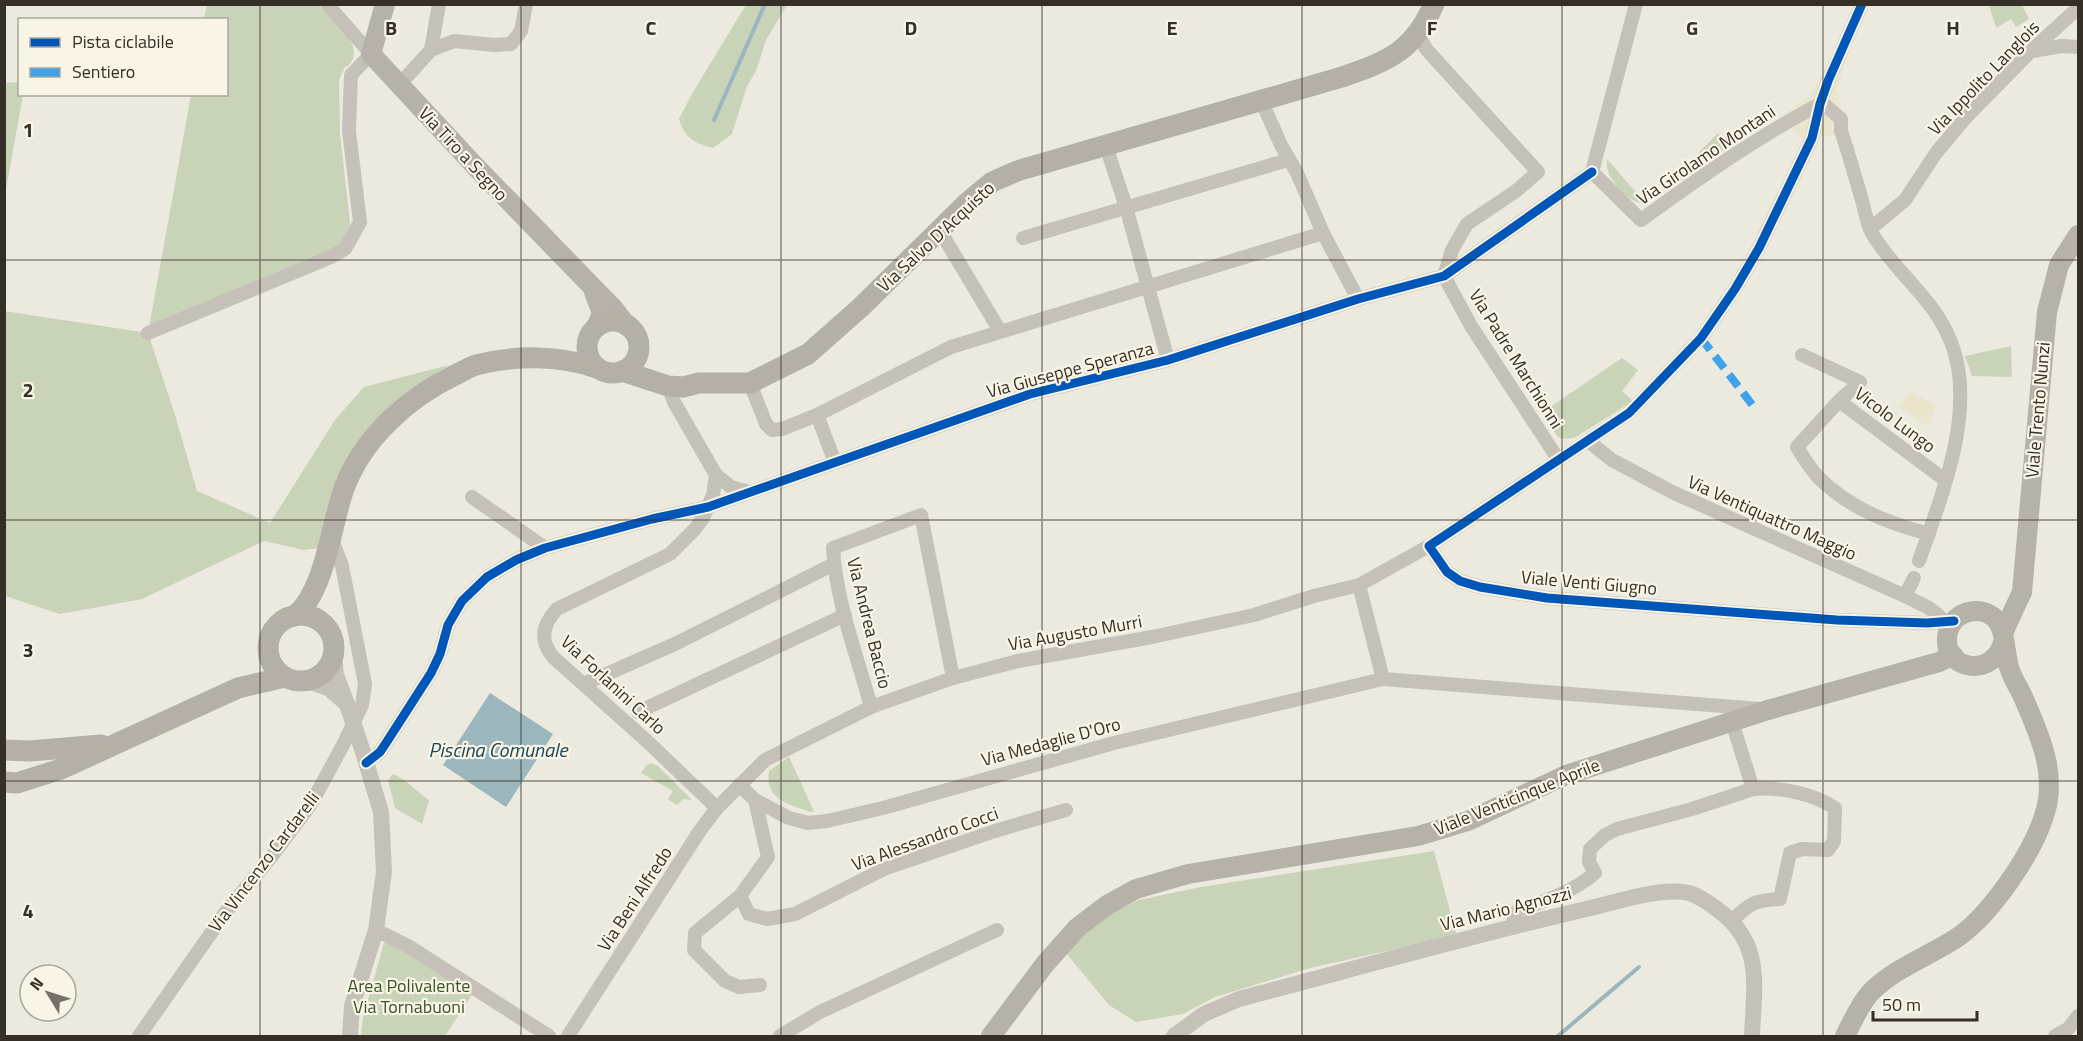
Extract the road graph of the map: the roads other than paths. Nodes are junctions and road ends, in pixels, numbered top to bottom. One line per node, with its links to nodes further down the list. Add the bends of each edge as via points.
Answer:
1 (327, 4): 14 (street)
2 (386, 4): 14 (main road)
3 (439, 4): 12 (street)
4 (526, 4): 12 (street, via 521,31 511,44 454,41)
5 (1423, 4): 16 (main road, Via Salvo D'Acquisto, via 1402,32 1372,60)
6 (1434, 4): 10 (main road, Via Salvo D'Acquisto)
7 (1636, 4): 21 (street)
8 (1862, 4): 18 (street)
9 (2079, 8): 13 (street, Via Ippolito Langlois)
10 (1417, 34): 16 (main road, Via Salvo D'Acquisto, via 1398,54 1381,63); 28 (street, via 1427,50 1538,172 1467,224 1452,250)
11 (2079, 47): 13 (street)
12 (431, 50): 15 (street)
13 (2031, 51): 24 (street, Via Ippolito Langlois, via 1967,116 1905,200)
14 (371, 54): 15 (main road, Via Tiro a Segno); 34 (street, via 351,75 349,131 360,222 345,249)
15 (399, 85): 30 (main road, Via Tiro a Segno)
16 (1302, 87): 17 (main road, Via Salvo D'Acquisto)
17 (1261, 100): 19 (main road, Via Salvo D'Acquisto); 20 (street)
18 (1820, 104): 21 (street, Via Girolamo Montani, via 1702,176 1641,220); 24 (street, via 1841,119 1841,131); 47 (street, via 1812,138 1759,248 1726,302 1701,338 1629,413)
19 (1106, 146): 22 (street); 23 (main road, Via Salvo D'Acquisto, via 992,182)
20 (1288, 160): 22 (street); 25 (street)
21 (1592, 172): 28 (street)
22 (1126, 207): 27 (street); 29 (street)
23 (939, 229): 33 (street); 42 (main road, Via Salvo D'Acquisto, via 808,354)
24 (1870, 229): 51 (street, via 1947,333 1957,364 1959,418)
25 (1323, 233): 29 (street); 31 (street)
26 (2079, 235): 69 (main road, Viale Trento Nunzi, via 2059,265 2047,312 2022,592)
27 (1023, 238)
28 (1444, 276): 31 (street, Via Giuseppe Speranza); 48 (street, Via Padre Marchionni, via 1471,326)
29 (1148, 286): 33 (street); 39 (street)
30 (593, 289): 32 (main road, Via Tiro a Segno); 35 (main road, Via Tiro a Segno, via 602,313)
31 (1358, 299): 39 (street, Via Giuseppe Speranza)
32 (627, 326): 35 (main road, via 604,323); 36 (main road, via 638,341)
33 (1000, 331): 46 (street, via 951,347)
34 (148, 333)
35 (592, 334): 38 (main road, via 575,351); 40 (main road, via 588,355)
36 (638, 354): 41 (main road, via 632,365); 43 (main road, via 662,376)
37 (1802, 355): 45 (street, Vicolo Lungo, via 1860,382)
38 (561, 358): 40 (main road); 56 (main road, via 474,366 440,382 410,403 359,456 345,486)
39 (1168, 360): 49 (street, Via Giuseppe Speranza, via 1030,394)
40 (597, 368): 41 (main road, via 608,373)
41 (622, 371): 44 (main road)
42 (750, 383): 43 (main road, Via Salvo D'Acquisto); 46 (street, via 772,430)
43 (694, 384): 44 (main road)
44 (668, 386): 50 (street)
45 (1839, 400): 51 (street, Vicolo Lungo); 55 (street, via 1797,447 1817,476 1845,500 1890,524)
46 (818, 415): 49 (street)
47 (1588, 441): 48 (street); 64 (street, Via Ventiquattro Maggio, via 1612,460 1671,492)
48 (1558, 459): 57 (street)
49 (835, 462): 52 (street, Via Giuseppe Speranza)
50 (716, 475): 52 (street, via 731,487); 54 (street)
51 (1945, 480): 55 (street)
52 (748, 492): 54 (street, Via Giuseppe Speranza)
53 (472, 497): 58 (street)
54 (708, 507): 58 (street, Via Giuseppe Speranza); 79 (street, Via Forlanini Carlo, via 695,529 670,554 569,602 548,619 544,631 547,650)
55 (1929, 534): 59 (street)
56 (331, 536): 62 (main road); 102 (street, Via Vincenzo Cardarelli, via 342,566 365,684 364,698 311,804 225,913)
57 (1428, 546): 63 (street, Via Augusto Murri); 67 (street, Viale Venti Giugno, via 1447,572 1460,581 1547,598 1837,620)
58 (546, 548): 88 (street, Via Giuseppe Speranza, via 487,577 462,601 447,625 431,673 386,743)
59 (1919, 561)
60 (834, 564): 65 (street, Via Andrea Baccio); 76 (street, Via Andrea Baccio, via 832,548 921,515); 79 (street, via 677,643)
61 (1914, 578): 64 (street)
62 (317, 584): 66 (main road); 68 (main road)
63 (1359, 585): 76 (street, Via Augusto Murri, via 1254,615 1152,638 1018,661); 77 (street)
64 (1905, 596): 67 (street, Via Ventiquattro Maggio)
65 (845, 615): 82 (street, Via Andrea Baccio); 84 (street)
66 (295, 616): 68 (main road, via 305,615); 70 (main road, via 276,627 268,645)
67 (1949, 621): 69 (main road, via 1978,610); 72 (main road, via 1948,647)
68 (323, 624): 71 (main road, via 334,643)
69 (2000, 631): 73 (main road, via 2000,651); 74 (main road)
70 (269, 655): 75 (main road); 80 (main road, via 260,669)
71 (333, 655): 78 (main road, via 325,672); 81 (street)
72 (1953, 655): 73 (main road, via 1968,666); 83 (main road, Viale Venticinque Aprile, via 1939,663)
73 (1987, 664): 74 (main road)
74 (2010, 672): 110 (main road, via 2047,756 2050,784 2045,816 2016,872 1988,908 1957,938 1879,985 1864,1000)
75 (285, 677): 78 (main road); 80 (main road)
76 (953, 678): 82 (street, Via Augusto Murri)
77 (1383, 679): 83 (street, Via Medaglie D'Oro); 92 (street, Via Medaglie D'Oro, via 1114,743 827,821 808,823 789,818)
78 (308, 681): 81 (street, via 328,688)
79 (584, 684): 93 (street, Via Forlanini Carlo)
80 (238, 688): 86 (main road)
81 (347, 704): 88 (street, bridge)
82 (871, 707): 90 (street, Via Augusto Murri, via 765,760)
83 (1768, 710): 85 (main road, Viale Venticinque Aprile)
84 (638, 712)
85 (1732, 722): 91 (street); 107 (main road, Viale Venticinque Aprile, via 1566,775 1468,821 1418,836 1188,874 1136,889 1077,928)
86 (114, 744): 87 (main road); 89 (main road, via 61,769 17,783)
87 (4, 750)
88 (364, 758): 98 (street, via 381,812 384,872)
89 (4, 782)
90 (739, 785): 92 (street, Via Medaglie D'Oro); 93 (street, Via Beni Alfredo)
91 (1754, 789): 96 (street, via 1790,791 1829,804 1835,808 1834,841 1828,850 1802,849 1790,853 1780,899 1760,900); 97 (street, via 1605,834 1590,849 1589,862 1595,873 1558,896 1518,910 1514,915)
92 (755, 800): 95 (street, via 768,857)
93 (717, 808): 105 (street, Via Beni Alfredo)
94 (1066, 810): 95 (street, Via Alessandro Cocci, via 884,869 795,914 767,919 749,914)
95 (740, 896): 100 (street, via 695,933 694,950 725,981 739,987)
96 (1732, 921): 97 (street, Via Mario Agnozzi, via 1689,893 1661,892); 109 (street, Via Mario Agnozzi, via 1751,950)
97 (1515, 926): 108 (street, Via Mario Agnozzi, via 1239,999 1204,1014)
98 (376, 930): 103 (street, via 352,1006); 104 (street, via 408,946)
99 (997, 930): 106 (street, via 820,1012)
100 (760, 985)
101 (2079, 1016): 111 (street)
102 (139, 1036)
103 (350, 1036)
104 (549, 1036)
105 (568, 1036)
106 (780, 1036)
107 (991, 1036)
108 (1174, 1036)
109 (1752, 1036)
110 (1845, 1036)
111 (2055, 1036)

